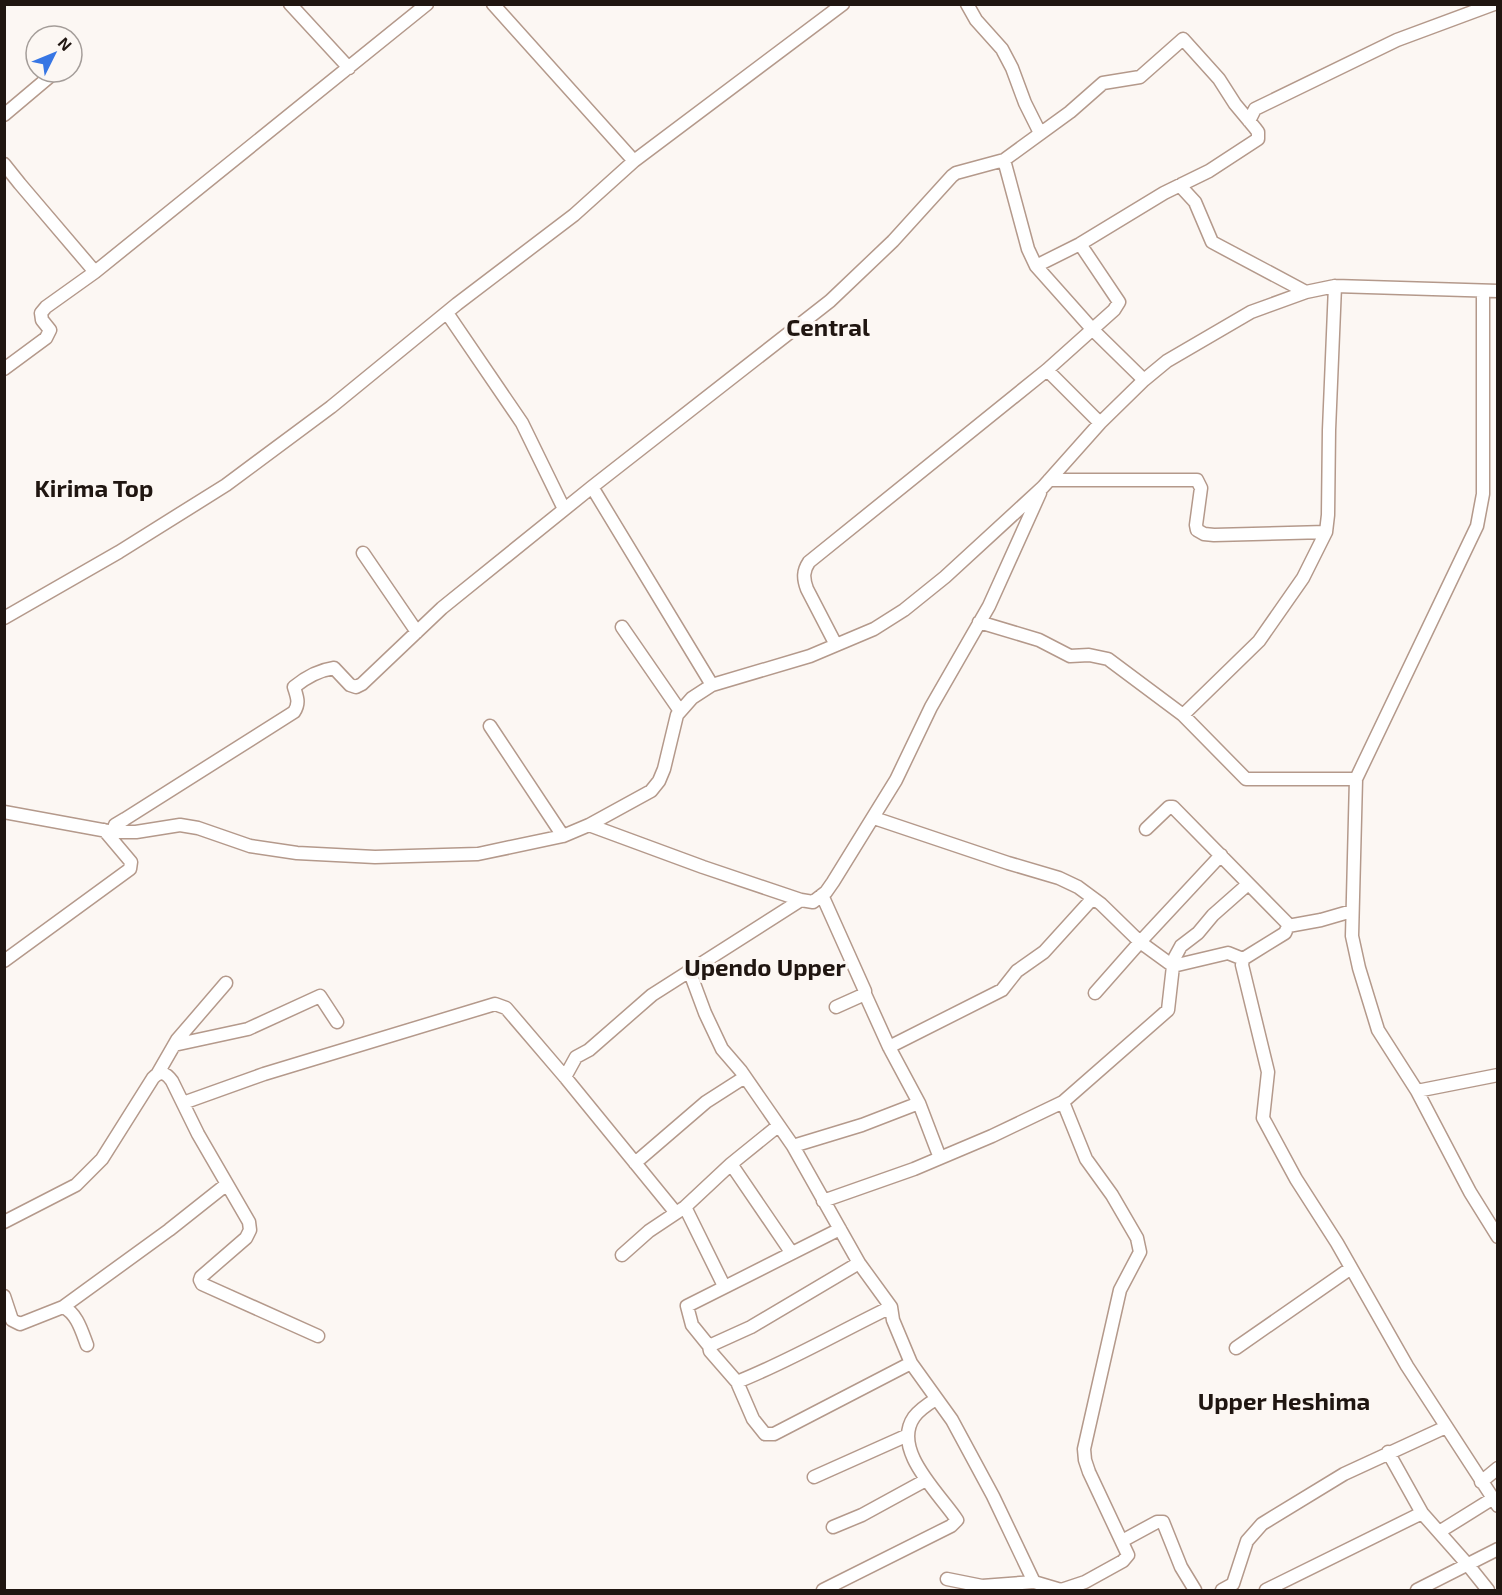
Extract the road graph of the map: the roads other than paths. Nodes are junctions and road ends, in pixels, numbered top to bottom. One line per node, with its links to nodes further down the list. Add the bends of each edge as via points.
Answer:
1 (290, 4): 7 (street)
2 (427, 4): 7 (street)
3 (493, 4): 13 (street)
4 (843, 4): 13 (street)
5 (1494, 4): 10 (street, via 1397,40 1255,110)
6 (969, 5): 11 (street, via 976,20 1002,49)
7 (349, 68): 18 (street)
8 (41, 84): 9 (street)
9 (4, 115)
10 (1249, 121): 11 (street, via 1183,39 1140,77 1103,83); 15 (street, via 1258,132 1255,142)
11 (1040, 133): 12 (street)
12 (1004, 160): 17 (street); 30 (street, via 952,176 893,241 830,301)
13 (634, 161): 23 (street, via 574,215)
14 (4, 164): 18 (street)
15 (1182, 184): 16 (street); 22 (street, via 1195,202 1212,242)
16 (1080, 244): 17 (street); 24 (street, via 1119,302)
17 (1036, 266): 24 (street)
18 (95, 272): 25 (street, via 41,313 50,330 46,338)
19 (1335, 286): 20 (street); 22 (street); 32 (street)
20 (1484, 291): 21 (street); 43 (street, via 1483,494 1477,526)
21 (1497, 291)
22 (1306, 292): 27 (street, via 1251,312)
23 (447, 312): 31 (street, via 522,423); 34 (street, via 331,407 226,485)
24 (1093, 330): 26 (street); 27 (street)
25 (4, 369)
26 (1047, 370): 28 (street); 38 (street, via 809,562 804,569 804,581)
27 (1144, 380): 28 (street)
28 (1100, 423): 29 (street)
29 (1046, 483): 32 (street, via 1197,480 1201,488 1196,525 1200,533); 35 (street); 38 (street, via 904,610 874,629)
30 (592, 487): 31 (street); 39 (street)
31 (564, 509): 37 (street)
32 (1326, 532): 41 (street, via 1303,578 1259,641)
33 (363, 554): 37 (street)
34 (4, 618)
35 (979, 622): 41 (street, via 1039,640 1070,656 1108,659); 45 (street)
36 (621, 627): 40 (street)
37 (417, 632): 48 (street, via 356,687 334,668 301,681 294,687 298,700 294,712)
38 (836, 645): 39 (street)
39 (712, 685): 40 (street)
40 (680, 711): 46 (street, via 659,781 651,791)
41 (1183, 715): 43 (street, via 1248,780)
42 (490, 726): 49 (street)
43 (1356, 779): 55 (street)
44 (4, 812): 48 (street)
45 (874, 818): 52 (street); 53 (street, via 1059,878)
46 (589, 825): 49 (street); 54 (street)
47 (1146, 829): 50 (street, via 1173,807)
48 (108, 831): 49 (street, via 136,832 180,825 250,846 375,857 478,854); 59 (street, via 131,862 130,869)
49 (563, 836)
50 (1221, 855): 51 (street); 57 (street)
51 (1247, 885): 56 (street); 60 (street, via 1181,946)
52 (822, 895): 54 (street, via 813,902); 64 (street)
53 (1093, 898): 57 (street); 68 (street, via 1044,952 1017,971 1002,990)
54 (801, 900): 61 (street)
55 (1352, 911): 56 (street); 73 (street, via 1352,936 1378,1030)
56 (1288, 926): 58 (street, via 1285,933)
57 (1140, 942): 60 (street); 63 (street)
58 (1243, 959): 60 (street, via 1228,953); 91 (street, via 1243,974 1268,1072 1263,1118)
59 (4, 961)
60 (1173, 966): 74 (street, via 1168,1010)
61 (689, 970): 71 (street, via 576,1057); 72 (street, via 722,1049)
62 (226, 982): 67 (street)
63 (1095, 993)
64 (865, 994): 65 (street); 68 (street)
65 (836, 1007)
66 (337, 1022): 67 (street, via 320,996 248,1029)
67 (174, 1046): 69 (street)
68 (889, 1047): 76 (street)
69 (158, 1073): 75 (street, via 168,1075); 85 (street, via 102,1159 76,1185)
70 (1497, 1075): 73 (street)
71 (565, 1077): 75 (street, via 506,1008 495,1004 264,1074); 80 (street)
72 (745, 1077): 77 (street); 80 (street, via 706,1102)
73 (1417, 1091): 87 (street)
74 (1063, 1102): 79 (street); 115 (street, via 1086,1159 1112,1195 1140,1246 1120,1290 1084,1449 1089,1472)
75 (183, 1103): 82 (street)
76 (919, 1103): 78 (street); 79 (street)
77 (778, 1126): 78 (street); 81 (street)
78 (793, 1146): 83 (street)
79 (940, 1158): 83 (street)
80 (635, 1163): 84 (street)
81 (731, 1164): 84 (street); 88 (street)
82 (227, 1184): 94 (street); 97 (street, via 250,1230 246,1238 201,1276 202,1284)
83 (823, 1201): 86 (street)
84 (680, 1210): 89 (street); 92 (street)
85 (4, 1222)
86 (840, 1229): 88 (street); 90 (street)
87 (1497, 1237)
88 (791, 1252): 92 (street)
89 (621, 1255)
90 (859, 1263): 95 (street); 99 (street, via 751,1327)
91 (1352, 1268): 100 (street); 104 (street)
92 (724, 1287): 99 (street, via 687,1306 692,1325)
93 (4, 1296): 96 (street)
94 (63, 1307): 96 (street); 98 (street, via 75,1316)
95 (891, 1307): 101 (street); 102 (street)
96 (10, 1324)
97 (318, 1336)
98 (87, 1345)
99 (709, 1346): 102 (street)
100 (1236, 1348)
101 (911, 1363): 102 (street, via 774,1434 765,1434 753,1419); 103 (street)
102 (737, 1382)
103 (936, 1399): 105 (street, via 912,1419); 119 (street, via 952,1420)
104 (1446, 1427): 106 (street); 110 (street)
105 (908, 1435): 108 (street); 109 (street, via 913,1460)
106 (1388, 1452): 112 (street); 123 (street, via 1262,1524 1247,1541 1233,1584)
107 (1497, 1468): 110 (street)
108 (813, 1477)
109 (926, 1480): 113 (street); 121 (street, via 957,1520 955,1523)
110 (1481, 1482): 111 (street)
111 (1495, 1502): 114 (street)
112 (1422, 1514): 114 (street); 124 (street)
113 (833, 1527)
114 (1439, 1532): 117 (street)
115 (1122, 1540): 120 (street, via 1128,1555 1122,1561); 122 (street, via 1162,1522)
116 (1497, 1549): 117 (street)
117 (1468, 1565): 125 (street); 126 (street)
118 (947, 1579): 119 (street, via 982,1586)
119 (1035, 1582): 120 (street, via 1061,1590)
120 (1072, 1589)
121 (823, 1590)
122 (1195, 1590)
123 (1222, 1590)
124 (1266, 1590)
125 (1417, 1590)
126 (1488, 1590)

